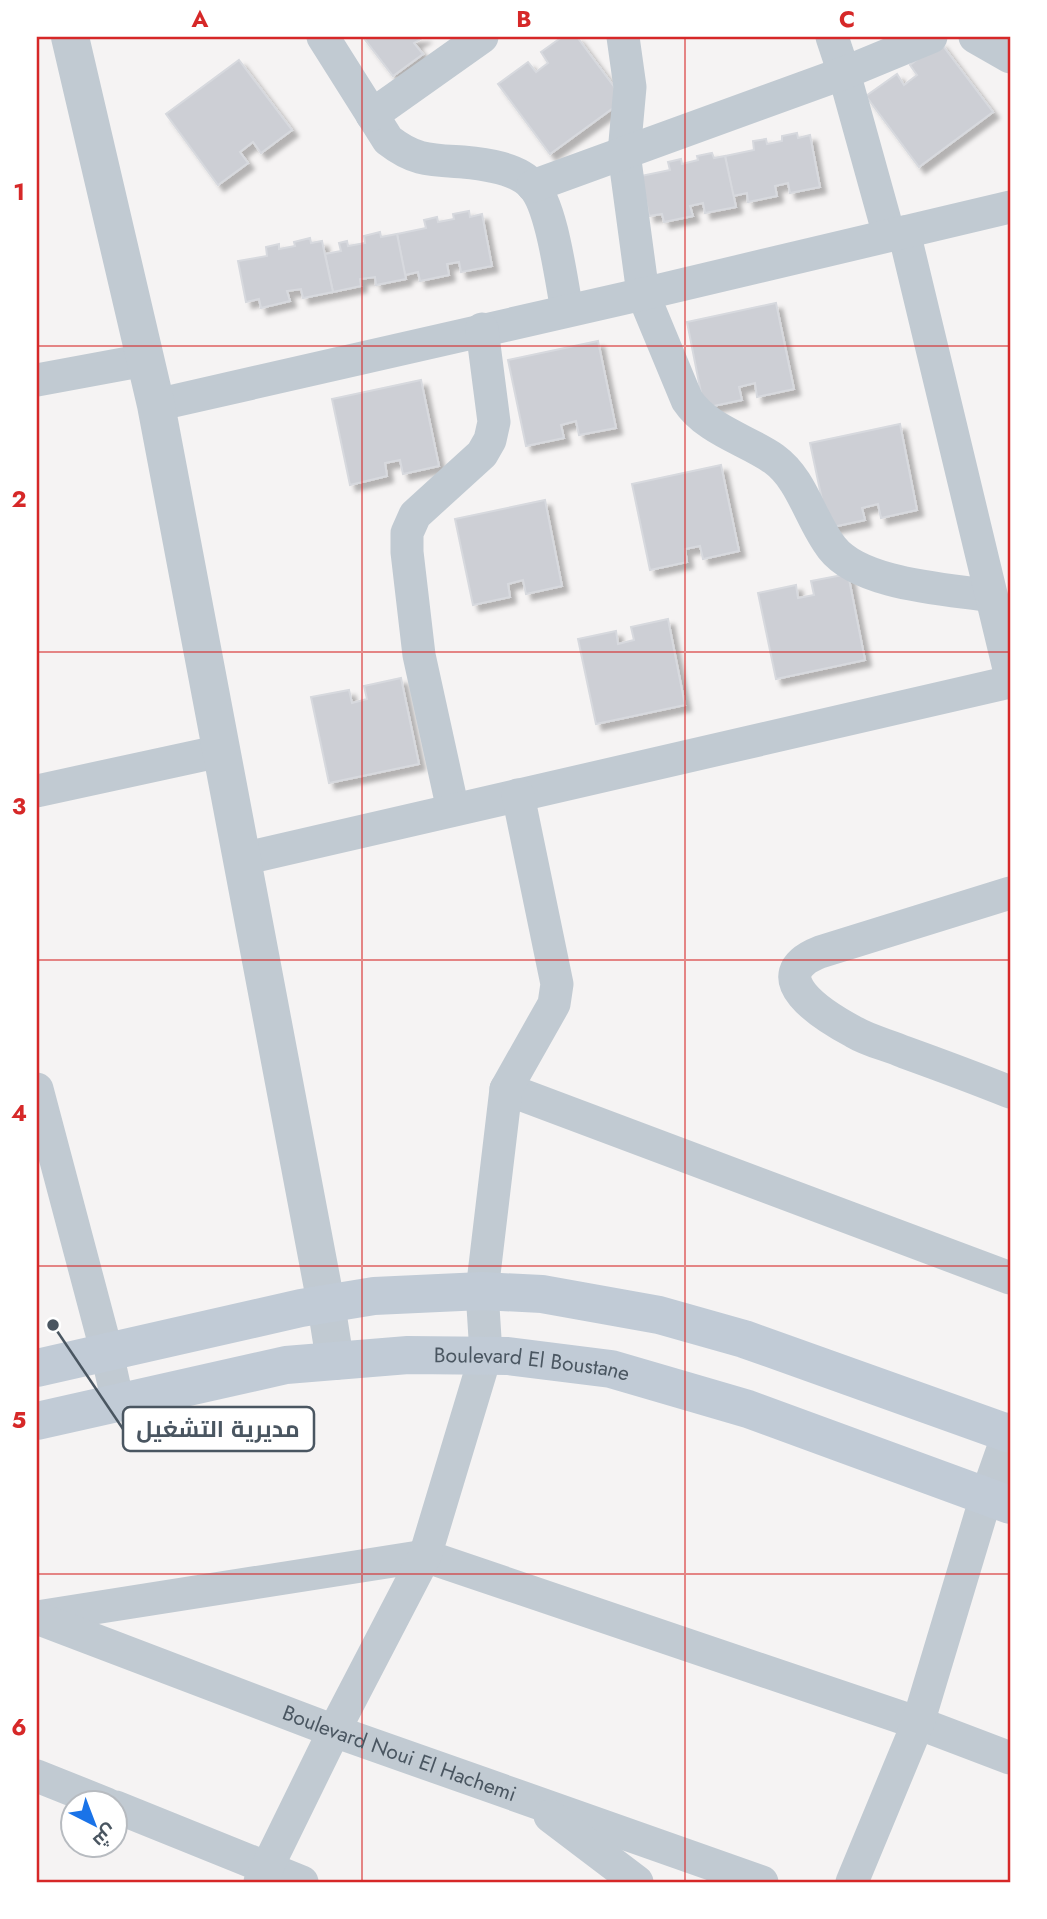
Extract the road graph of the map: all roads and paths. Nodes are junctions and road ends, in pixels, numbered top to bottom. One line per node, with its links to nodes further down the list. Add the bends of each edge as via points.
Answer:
1 (70, 37): 18 (street)
2 (323, 37): 10 (street)
3 (482, 37): 10 (street)
4 (623, 37): 11 (street, via 630,88)
5 (832, 37): 9 (street)
6 (931, 37): 9 (street)
7 (975, 37): 8 (street)
8 (1010, 57)
9 (844, 74): 11 (street); 14 (street)
10 (372, 116): 12 (street, via 388,140 421,159 479,163 513,172)
11 (624, 153): 12 (street); 15 (street)
12 (533, 186): 16 (street, via 547,212)
13 (1010, 207): 14 (street)
14 (896, 234): 15 (street); 21 (street)
15 (643, 294): 16 (street); 21 (street, via 696,414 776,460 794,480 832,549 873,575)
16 (567, 310): 17 (street)
17 (482, 329): 20 (street); 27 (street, via 494,422 490,440 482,453 415,515 407,533 419,655)
18 (145, 360): 19 (street); 20 (street)
19 (37, 380)
20 (156, 405): 24 (street)
21 (991, 596): 22 (street)
22 (1010, 673)
23 (1010, 682): 26 (street)
24 (221, 751): 25 (street); 28 (street)
25 (37, 791)
26 (518, 795): 27 (street); 31 (street, via 557,984 554,1004)
27 (453, 810): 28 (street)
28 (242, 859): 35 (street)
29 (1010, 892): 32 (street, via 820,952 798,965 793,974 794,985 804,996 855,1033)
30 (37, 1088): 36 (street)
31 (506, 1089): 33 (street); 34 (street)
32 (1010, 1091)
33 (1010, 1278)
34 (482, 1291): 35 (main road, via 374,1296); 37 (street); 42 (main road, via 542,1294 659,1315 744,1339)
35 (326, 1304): 36 (main road); 38 (street)
36 (107, 1353): 39 (main road); 40 (street)
37 (486, 1354): 38 (main road, Boulevard El Boustane); 43 (main road, Boulevard El Boustane, via 624,1372 748,1409); 44 (street)
38 (335, 1361): 40 (main road, Boulevard El Boustane, via 286,1365)
39 (37, 1368)
40 (118, 1403): 41 (main road, Boulevard El Boustane)
41 (37, 1421)
42 (1010, 1432): 43 (street)
43 (998, 1501): 46 (street)
44 (425, 1556): 45 (street); 46 (street); 47 (street)
45 (37, 1617): 47 (street, Boulevard Noui El Hachemi)
46 (918, 1723): 48 (street); 57 (street)
47 (334, 1731): 51 (street, Boulevard Noui El Hachemi); 53 (street)
48 (1010, 1758)
49 (37, 1776): 50 (street)
50 (72, 1790)
51 (528, 1799): 55 (street); 56 (street, Boulevard Noui El Hachemi)
52 (130, 1813): 53 (street)
53 (264, 1874): 54 (street)
54 (302, 1882)
55 (637, 1882)
56 (762, 1882)
57 (852, 1882)

